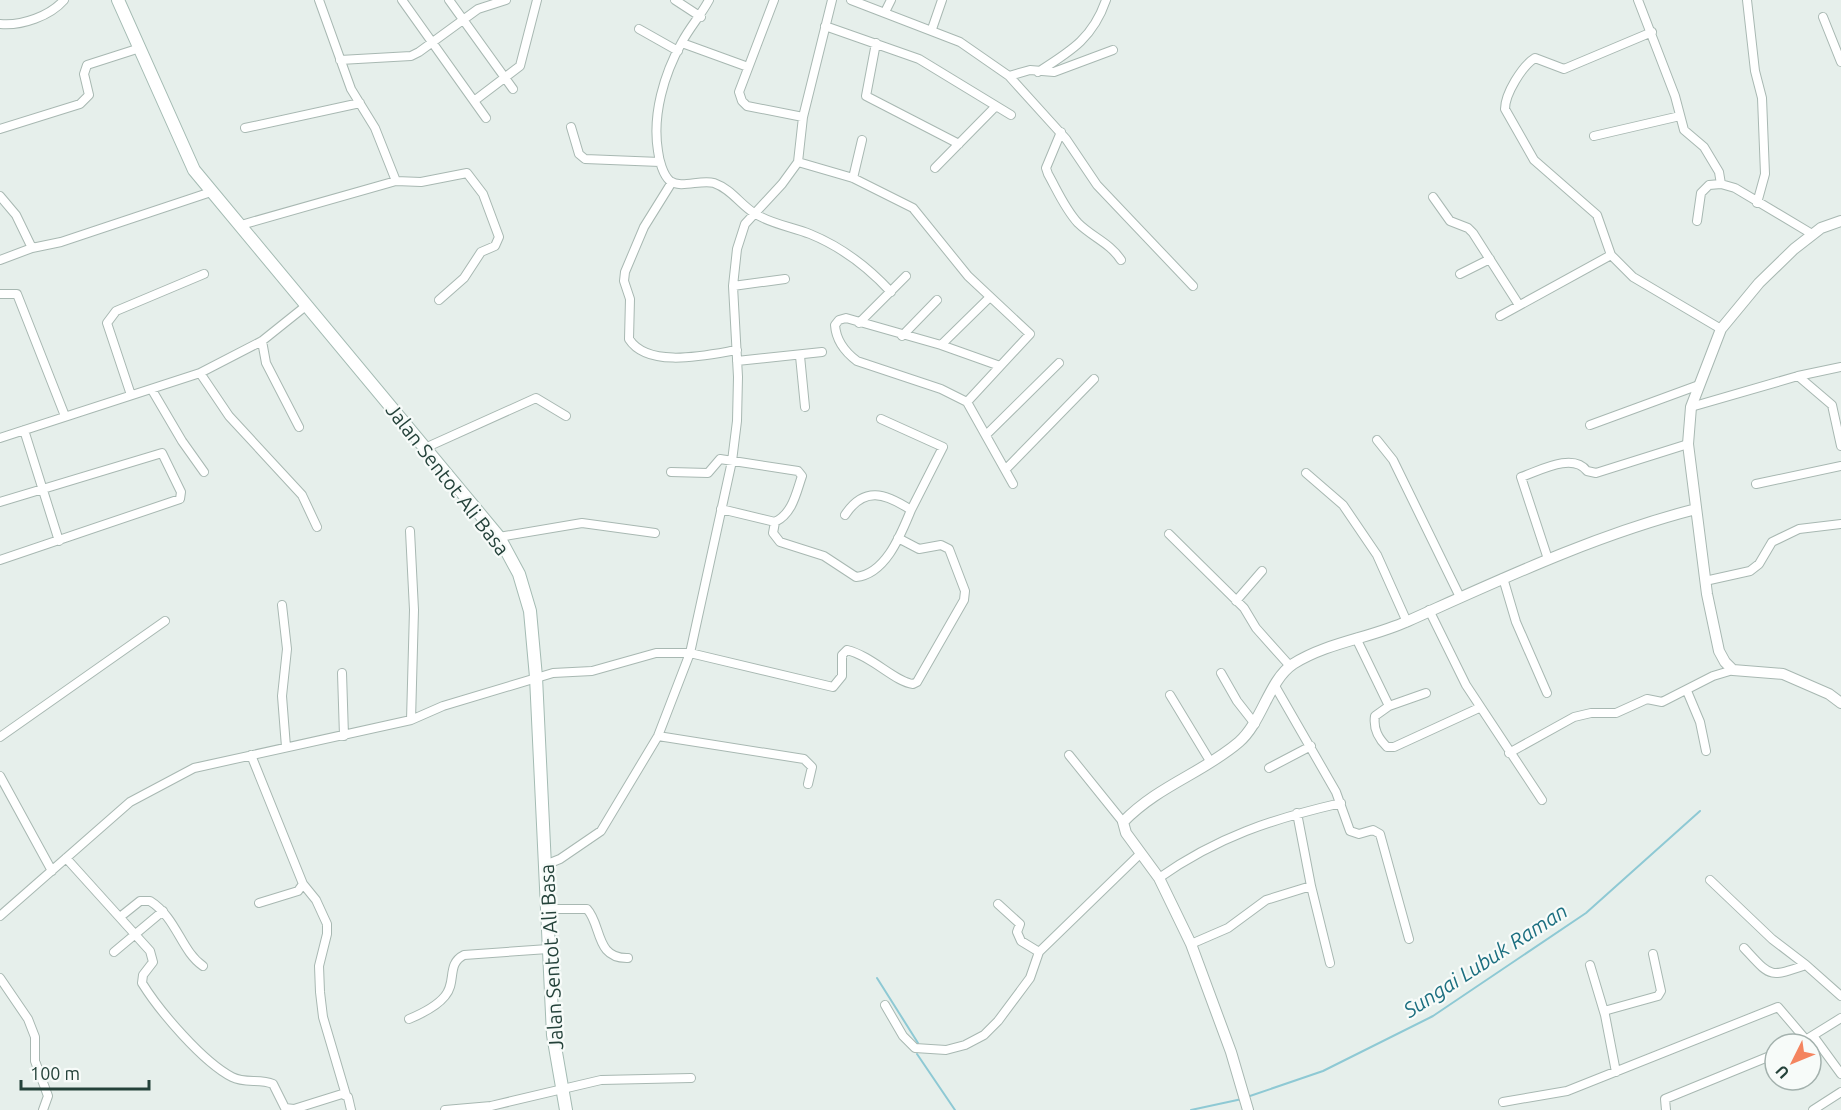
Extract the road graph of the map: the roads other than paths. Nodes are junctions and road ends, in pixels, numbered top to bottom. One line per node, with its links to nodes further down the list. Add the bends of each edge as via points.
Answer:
1 (64, 0): 22 (street, via 55,10 32,19)
2 (118, 0): 30 (main road, Jalan Sentot Ali Basa)
3 (319, 0): 32 (street)
4 (402, 0): 28 (street)
5 (449, 0): 21 (street)
6 (506, 0): 21 (street, via 485,5)
7 (537, 0): 37 (street, via 520,66)
8 (675, 0): 19 (street)
9 (709, 0): 19 (street)
10 (774, 0): 34 (street)
11 (832, 0): 23 (street)
12 (851, 0): 18 (street)
13 (891, 0): 18 (street)
14 (942, 0): 25 (street)
15 (1106, 0): 35 (street, via 1099,22 1085,38)
16 (1639, 0): 26 (street)
17 (1747, 0): 63 (street, via 1762,98 1765,174)
18 (885, 12): 25 (street)
19 (701, 16): 29 (street)
20 (1823, 17): 33 (street)
21 (461, 20): 28 (street); 37 (street)
22 (0, 24)
23 (825, 26): 27 (street); 44 (street)
24 (639, 29): 29 (street)
25 (932, 29): 36 (street, via 960,42)
26 (1652, 32): 43 (street); 70 (street, via 1564,69 1535,58 1506,99 1507,114 1534,160 1597,215)
27 (876, 43): 41 (street, via 919,59); 52 (street, via 866,96)
28 (431, 44): 32 (street, via 411,56); 39 (street)
29 (680, 47): 34 (street); 53 (street, via 655,122)
30 (140, 48): 48 (street, via 87,65 84,74 89,95 80,104); 60 (main road, Jalan Sentot Ali Basa, via 181,145)
31 (1113, 50): 35 (street, via 1054,72)
32 (340, 60): 40 (street)
33 (1841, 62)
34 (748, 67): 44 (street, via 739,92 747,106)
35 (1038, 72): 36 (street, via 1030,70)
36 (1009, 76): 49 (street)
37 (505, 79): 38 (street); 39 (street)
38 (513, 89)
39 (474, 101): 45 (street)
40 (360, 103): 47 (street); 57 (street, via 375,128)
41 (996, 106): 42 (street); 52 (street)
42 (1011, 115)
43 (1680, 116): 50 (street); 59 (street, via 1684,130 1704,147 1719,172)
44 (803, 117): 54 (street)
45 (486, 118)
46 (571, 127): 53 (street, via 579,154 585,159)
47 (245, 128)
48 (0, 129)
49 (1061, 132): 73 (street, via 1046,168 1048,174 1070,213); 79 (street, via 1097,185)
50 (1594, 136)
51 (862, 140): 56 (street)
52 (959, 144): 55 (street)
53 (660, 162): 58 (street)
54 (798, 162): 56 (street); 64 (street)
55 (935, 168)
56 (853, 178): 82 (street, via 913,208)
57 (396, 181): 67 (street); 83 (street, via 421,182 467,173 492,214 499,237 495,246 482,252 464,278)
58 (672, 182): 64 (street, via 717,184); 93 (street, via 644,227 625,272 630,299 628,339 638,350 657,357)
59 (1721, 184): 63 (street); 66 (street, via 1709,185 1701,193)
60 (212, 192): 67 (main road, Jalan Sentot Ali Basa); 69 (street)
61 (0, 196): 69 (street, via 16,215)
62 (1433, 197): 71 (street, via 1450,221 1473,233)
63 (1757, 203): 68 (street)
64 (755, 214): 78 (street, via 745,225 737,249); 80 (street, via 841,248)
65 (1841, 220): 68 (street)
66 (1697, 221)
67 (242, 225): 85 (main road, Jalan Sentot Ali Basa)
68 (1812, 234): 89 (street, via 1759,283)
69 (32, 248): 72 (street)
70 (1611, 255): 86 (street); 89 (street, via 1633,277)
71 (1490, 259): 75 (street); 86 (street)
72 (0, 260)
73 (1121, 260)
74 (204, 274): 105 (street, via 109,316 107,323)
75 (1460, 274)
76 (906, 276): 80 (street)
77 (785, 279): 78 (street)
78 (734, 286): 93 (street)
79 (1193, 286)
80 (891, 292): 88 (street)
81 (0, 294): 110 (street, via 17,294)
82 (990, 297): 92 (street); 98 (street, via 1030,334)
83 (439, 300)
84 (937, 300): 90 (street)
85 (308, 305): 91 (street); 120 (main road, Jalan Sentot Ali Basa)
86 (1519, 305): 87 (street)
87 (1500, 316)
88 (859, 323): 90 (street); 106 (street, via 846,318 835,325 847,354)
89 (1721, 329): 103 (street)
90 (902, 336): 92 (street)
91 (262, 340): 100 (street); 113 (street, via 266,363)
92 (942, 345): 98 (street)
93 (737, 350): 96 (street)
94 (822, 352): 95 (street)
95 (800, 356): 96 (street); 107 (street)
96 (737, 361): 121 (street)
97 (1059, 363): 115 (street)
98 (1000, 366): 106 (street)
99 (1841, 367): 101 (street)
100 (200, 373): 104 (street); 137 (street, via 229,416 302,495)
101 (1798, 376): 108 (street); 119 (street, via 1832,405)
102 (1094, 379): 123 (street)
103 (1699, 385): 108 (street); 112 (street)
104 (152, 390): 105 (street); 124 (street)
105 (131, 395): 110 (street)
106 (967, 402): 115 (street)
107 (804, 407)
108 (1691, 407): 118 (street)
109 (566, 416): 120 (street, via 536,398)
110 (65, 417): 114 (street)
111 (881, 419): 133 (street, via 943,447)
112 (1590, 425)
113 (300, 427)
114 (24, 430): 116 (street); 129 (street)
115 (987, 434): 123 (street)
116 (0, 438)
117 (1377, 440): 149 (street, via 1393,460)
118 (1688, 444): 132 (street); 144 (street, via 1596,473 1571,462 1521,477)
119 (1841, 446)
120 (425, 448): 141 (main road, Jalan Sentot Ali Basa)
121 (732, 461): 125 (street, via 720,459 708,473); 131 (street); 135 (street, via 800,472 793,504)
122 (1841, 466): 128 (street)
123 (1006, 469): 127 (street)
124 (204, 472)
125 (671, 472)
126 (1306, 473): 154 (street, via 1344,505 1377,555)
127 (1013, 484)
128 (1756, 484)
129 (42, 488): 130 (street); 143 (street); 143 (street, via 162,453 181,492 180,500)
130 (0, 502)
131 (721, 509): 135 (street); 156 (street)
132 (1696, 509): 144 (street, via 1642,523); 148 (street)
133 (911, 510): 134 (street, via 891,498 872,495 856,500); 142 (street)
134 (844, 515)
135 (775, 522): 142 (street, via 773,533 780,542 824,556 856,577 877,567)
136 (1841, 524): 148 (street, via 1799,530 1772,542 1750,571)
137 (317, 527)
138 (410, 531): 170 (street, via 414,610)
139 (656, 532): 141 (street, via 582,523)
140 (1169, 534): 150 (street)
141 (499, 537): 161 (main road, Jalan Sentot Ali Basa, via 519,574 530,611)
142 (898, 538): 156 (street, via 919,549 941,545 949,549 965,591 959,609 917,682 906,683 877,662 847,650 842,655 842,676 833,687)
143 (59, 541): 145 (street)
144 (1548, 559): 147 (street)
145 (0, 560)
146 (1263, 571): 150 (street)
147 (1503, 578): 149 (street); 165 (street, via 1516,622)
148 (1705, 581): 158 (street, via 1719,651)
149 (1460, 597): 152 (street)
150 (1236, 601): 157 (street)
151 (282, 605): 176 (street, via 287,649 282,696)
152 (1429, 610): 154 (street); 169 (street)
153 (165, 621): 174 (street)
154 (1407, 622): 155 (street)
155 (1356, 638): 157 (street); 168 (street)
156 (690, 653): 161 (street, via 656,653 602,669); 173 (street)
157 (1290, 666): 162 (street)
158 (1733, 670): 163 (street); 167 (street, via 1783,674)
159 (342, 673): 172 (street)
160 (1221, 673): 171 (street)
161 (536, 677): 170 (street); 191 (main road, Jalan Sentot Ali Basa)
162 (1275, 686): 171 (street); 175 (street)
163 (1687, 691): 177 (street, via 1700,722); 178 (street, via 1662,702 1647,699 1616,713 1574,717)
164 (1426, 693): 168 (street)
165 (1547, 693)
166 (1170, 695): 181 (street)
167 (1841, 703)
168 (1389, 706): 169 (street, via 1375,716 1374,724 1387,747)
169 (1479, 708): 178 (street)
170 (411, 720): 172 (street)
171 (1255, 724): 181 (street, via 1238,742)
172 (344, 736): 176 (street)
173 (658, 736): 184 (street, via 804,759 812,767); 191 (street, via 601,831)
174 (0, 737)
175 (1311, 746): 182 (street); 186 (street)
176 (286, 747): 179 (street)
177 (1706, 751)
178 (1509, 753): 185 (street)
179 (251, 754): 190 (street, via 194,768 129,802); 195 (street)
180 (1070, 755): 188 (street)
181 (1210, 761): 188 (street, via 1143,802)
182 (1269, 768)
183 (0, 776): 192 (street)
184 (808, 784)
185 (1542, 801)
186 (1341, 802): 187 (street); 204 (street, via 1350,831 1359,834 1376,830 1380,834)
187 (1297, 813): 193 (street, via 1192,854); 196 (street)
188 (1123, 822): 189 (street)
189 (1140, 854): 193 (street); 209 (street)
190 (66, 858): 192 (street); 202 (street)
191 (545, 865): 199 (main road, Jalan Sentot Ali Basa)
192 (51, 871): 201 (street)
193 (1159, 878): 205 (street)
194 (1710, 879): 214 (street, via 1772,939)
195 (303, 884): 197 (street, via 298,891); 231 (street, via 327,924 319,966 320,992 323,1017)
196 (1311, 886): 205 (street, via 1266,900 1228,928); 212 (street)
197 (259, 903)
198 (998, 904): 209 (street, via 1021,926 1017,932 1021,941)
199 (547, 909): 206 (main road, Jalan Sentot Ali Basa); 211 (street, via 587,909 606,948 615,957)
200 (163, 911): 202 (street, via 144,899); 203 (street); 215 (street, via 192,956)
201 (0, 916)
202 (120, 917): 203 (street)
203 (136, 934): 208 (street); 234 (street, via 154,957 142,983 183,1035 232,1078 270,1082 285,1108)
204 (1409, 939)
205 (1191, 944): 233 (street)
206 (548, 948): 221 (street, via 464,955 456,959 446,996); 229 (main road, Jalan Sentot Ali Basa, via 553,1035)
207 (1744, 948): 214 (street, via 1767,972 1778,974)
208 (114, 952)
209 (1039, 952): 218 (street, via 1029,978 998,1022 965,1045 946,1050 915,1048)
210 (1653, 954): 219 (street, via 1661,992 1658,996)
211 (628, 957)
212 (1330, 963)
213 (1590, 965): 219 (street)
214 (1806, 965): 217 (street)
215 (203, 966)
216 (0, 978): 235 (street, via 28,1019 35,1037 35,1061 48,1096)
217 (1841, 996)
218 (885, 1005)
219 (1604, 1011): 226 (street)
220 (1841, 1018): 223 (street)
221 (409, 1019)
222 (1799, 1032): 226 (street, via 1778,1007)
223 (1820, 1032)
224 (1823, 1057): 227 (street)
225 (1763, 1059): 239 (street, via 1665,1099)
226 (1616, 1072): 232 (street, via 1567,1091)
227 (1841, 1074)
228 (691, 1078): 229 (street, via 601,1080)
229 (562, 1088): 237 (street, via 491,1106); 238 (main road, Jalan Sentot Ali Basa)
230 (1841, 1092): 240 (street)
231 (346, 1095): 234 (street); 236 (street)
232 (1503, 1102)
233 (1246, 1103)
234 (298, 1109)
235 (43, 1110)
236 (351, 1110)
237 (445, 1110)
238 (566, 1110)
239 (1666, 1110)
240 (1813, 1110)

